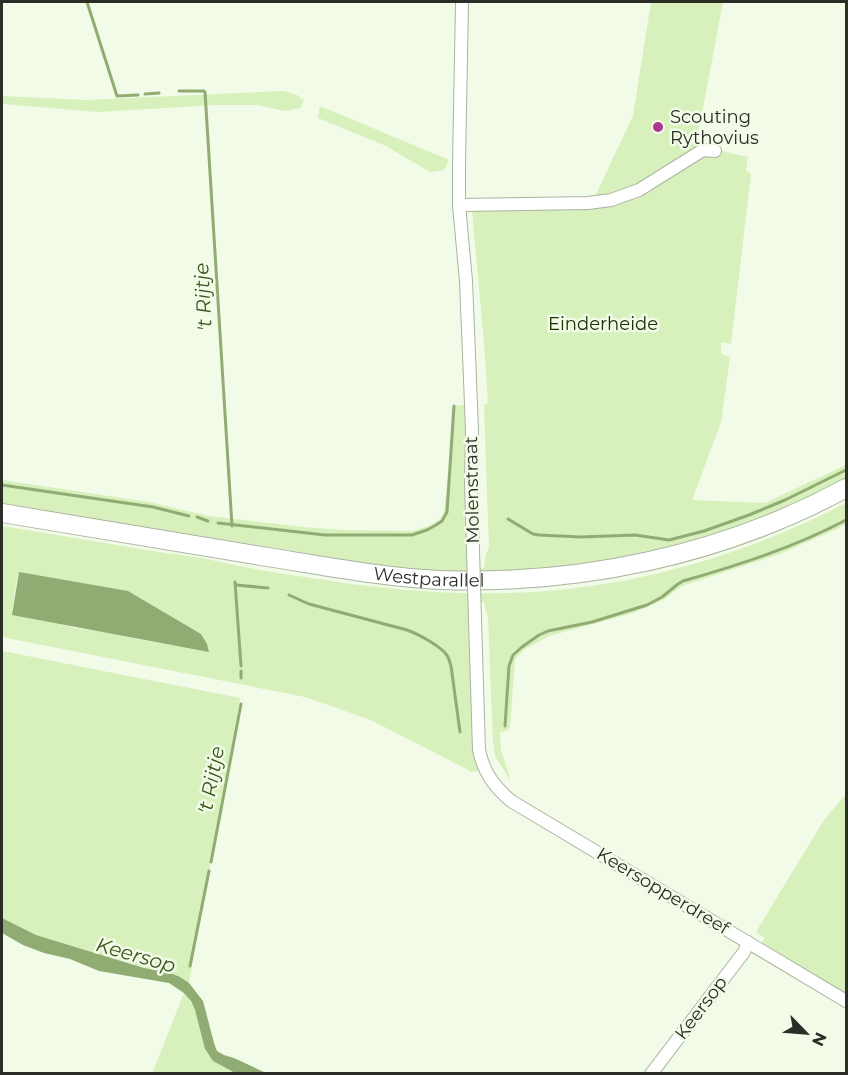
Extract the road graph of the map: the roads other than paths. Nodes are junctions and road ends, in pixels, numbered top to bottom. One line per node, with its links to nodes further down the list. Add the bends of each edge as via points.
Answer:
1 (462, 2): 3 (street, Molenstraat)
2 (715, 151): 3 (street, via 703,150 639,190 611,200)
3 (459, 205): 8 (street, Molenstraat, bridge, via 472,431 479,750)
4 (846, 488): 6 (main road, Westparallel, via 772,523 693,551 588,572 509,579 441,580 361,572)
5 (846, 500): 7 (main road, Westparallel, via 696,561 577,585 507,590 440,590 359,582)
6 (2, 513)
7 (2, 523)
8 (486, 774): 9 (street, Keersopperdreef, via 511,801)
9 (748, 942): 10 (street, Keersopperdreef); 11 (street, Keersop)
10 (846, 1001)
11 (651, 1074)

